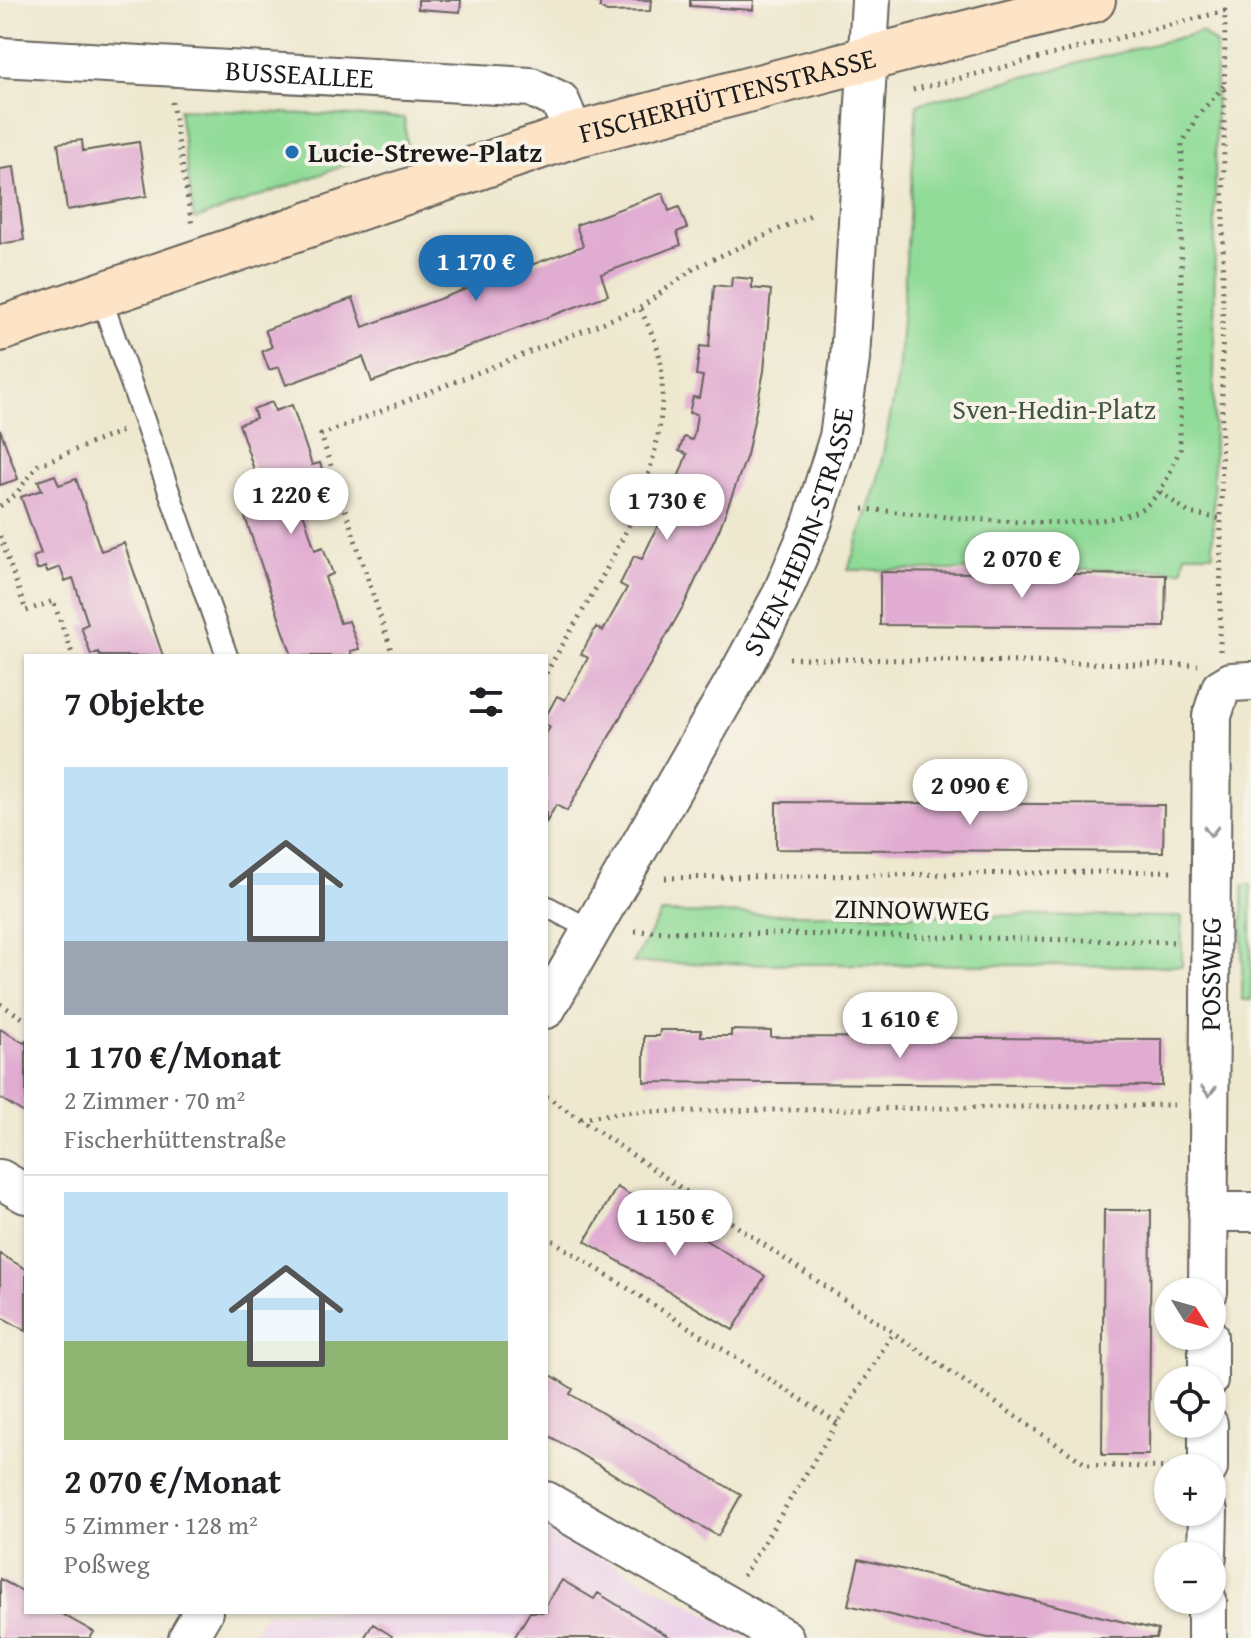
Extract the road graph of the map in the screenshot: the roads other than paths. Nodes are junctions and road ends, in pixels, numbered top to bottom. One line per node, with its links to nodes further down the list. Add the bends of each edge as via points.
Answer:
1 (871, 0): 4 (street, SVEN-HEDIN-STRASSE)
2 (1093, 0): 4 (street, FISCHERHÜTTENSTRASSE)
3 (0, 57): 5 (street, BUSSEALLEE, via 531,87 560,101)
4 (868, 59): 5 (street, FISCHERHÜTTENSTRASSE); 11 (street, SVEN-HEDIN-STRASSE, via 850,359 839,437 815,515 780,598)
5 (574, 135): 6 (street, FISCHERHÜTTENSTRASSE)
6 (100, 295): 7 (street, FISCHERHÜTTENSTRASSE); 8 (lane)
7 (0, 329)
8 (226, 654)
9 (1236, 670): 15 (street, POSSWEG, one-way to 15, via 1221,688 1212,716)
10 (548, 907): 11 (lane)
11 (591, 930): 12 (street, SVEN-HEDIN-STRASSE)
12 (548, 1005)
13 (0, 1179): 14 (street)
14 (24, 1193)
15 (1208, 1212): 16 (street); 17 (street, POSSWEG)
16 (1251, 1212)
17 (1208, 1278)
18 (548, 1502): 22 (street)
19 (202, 1614): 21 (street)
20 (1207, 1614): 23 (street)
21 (188, 1638)
22 (784, 1638)
23 (1207, 1638)

